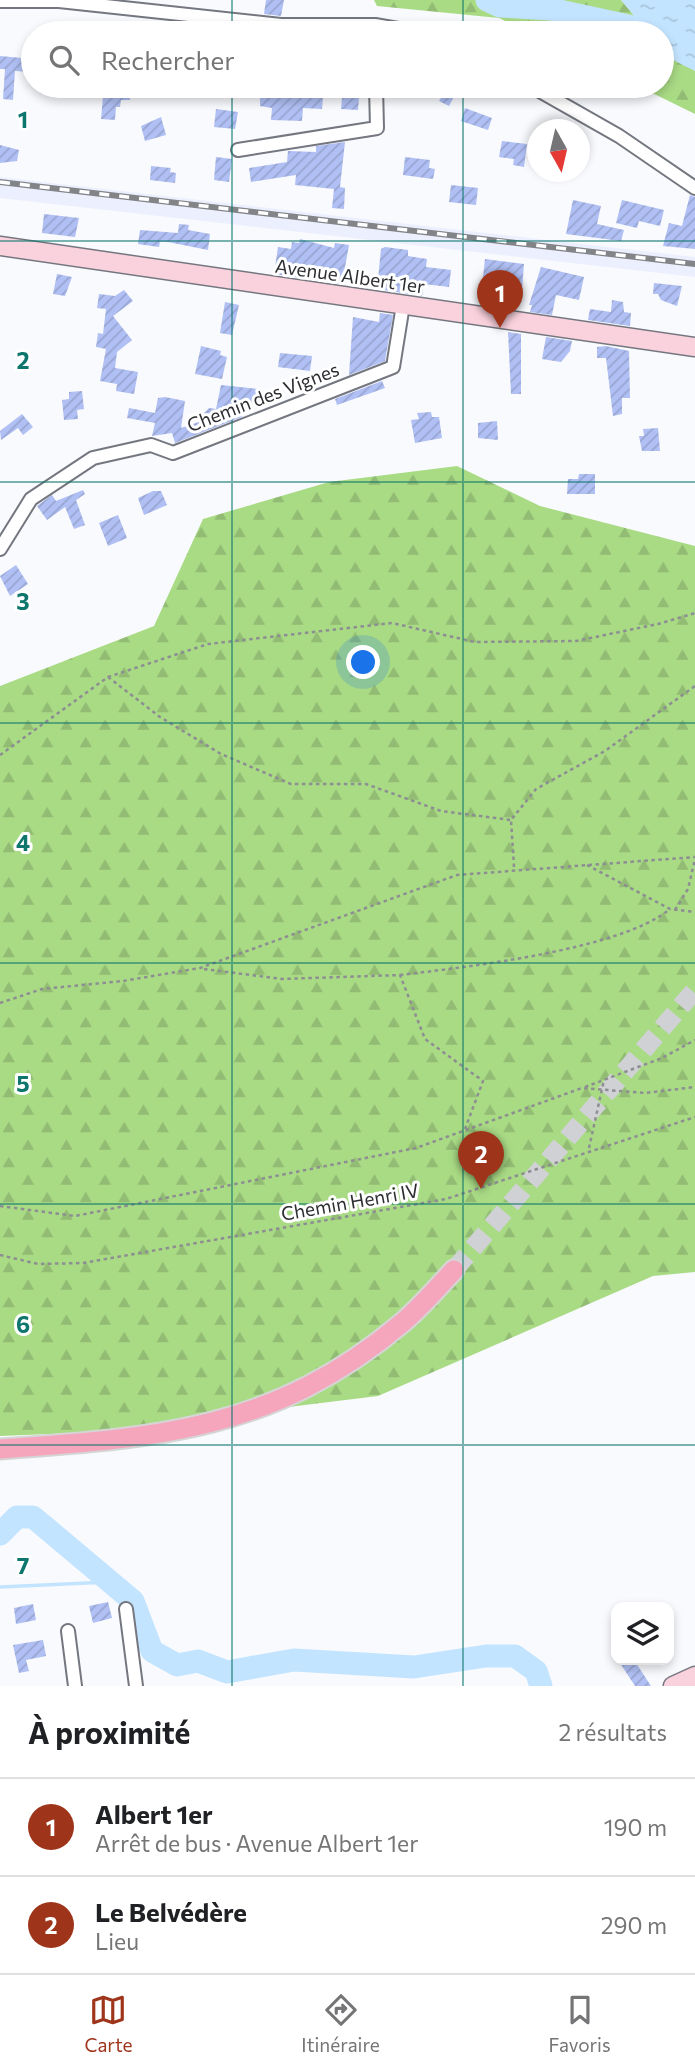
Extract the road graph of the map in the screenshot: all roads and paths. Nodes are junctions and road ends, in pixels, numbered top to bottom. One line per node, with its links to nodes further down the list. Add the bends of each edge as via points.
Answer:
1 (0, 1): 2 (street, via 59,1)
2 (244, 21)
3 (376, 98): 5 (street, via 377,128)
4 (552, 98): 6 (street)
5 (238, 150)
6 (695, 188)
7 (0, 246): 8 (main road, Avenue Albert 1er)
8 (402, 305): 9 (main road, Avenue Albert 1er); 10 (street, Chemin des Vignes, via 393,367 173,453 151,445 93,458 31,499)
9 (695, 347)
10 (0, 549)
11 (695, 613): 12 (path, via 576,641 475,642 392,623 208,645)
12 (108, 677): 14 (path); 15 (path, via 160,717 221,754 291,783 366,784 441,811)
13 (695, 686): 15 (path, via 605,751 536,789)
14 (0, 755)
15 (511, 820): 18 (path)
16 (695, 858): 17 (path); 20 (path, via 688,888)
17 (587, 865): 18 (path); 19 (path)
18 (514, 869): 22 (path, via 457,875)
19 (670, 909): 20 (path); 23 (path, via 658,919 604,938 500,963)
20 (675, 910): 21 (path)
21 (695, 912)
22 (200, 968): 23 (path, via 282,979); 24 (path, via 42,989)
23 (400, 975): 31 (path, via 425,1039 483,1081)
24 (0, 1003)
25 (695, 1040): 26 (path)
26 (604, 1080): 28 (path); 29 (path)
27 (695, 1087): 29 (path, via 645,1093)
28 (582, 1088): 29 (path); 31 (path)
29 (603, 1088): 32 (path)
30 (695, 1117): 32 (path, Chemin Henri IV)
31 (465, 1129): 33 (path, via 416,1147 75,1216)
32 (589, 1150): 34 (path, Chemin Henri IV, via 446,1199 62,1265)
33 (0, 1206)
34 (0, 1255)
35 (454, 1270): 36 (main road, via 369,1349 313,1385 254,1412 128,1440)
36 (0, 1449)
37 (126, 1609): 41 (street)
38 (68, 1631): 40 (street)
39 (695, 1676): 42 (main road)
40 (75, 1686)
41 (136, 1686)
42 (673, 1686)

